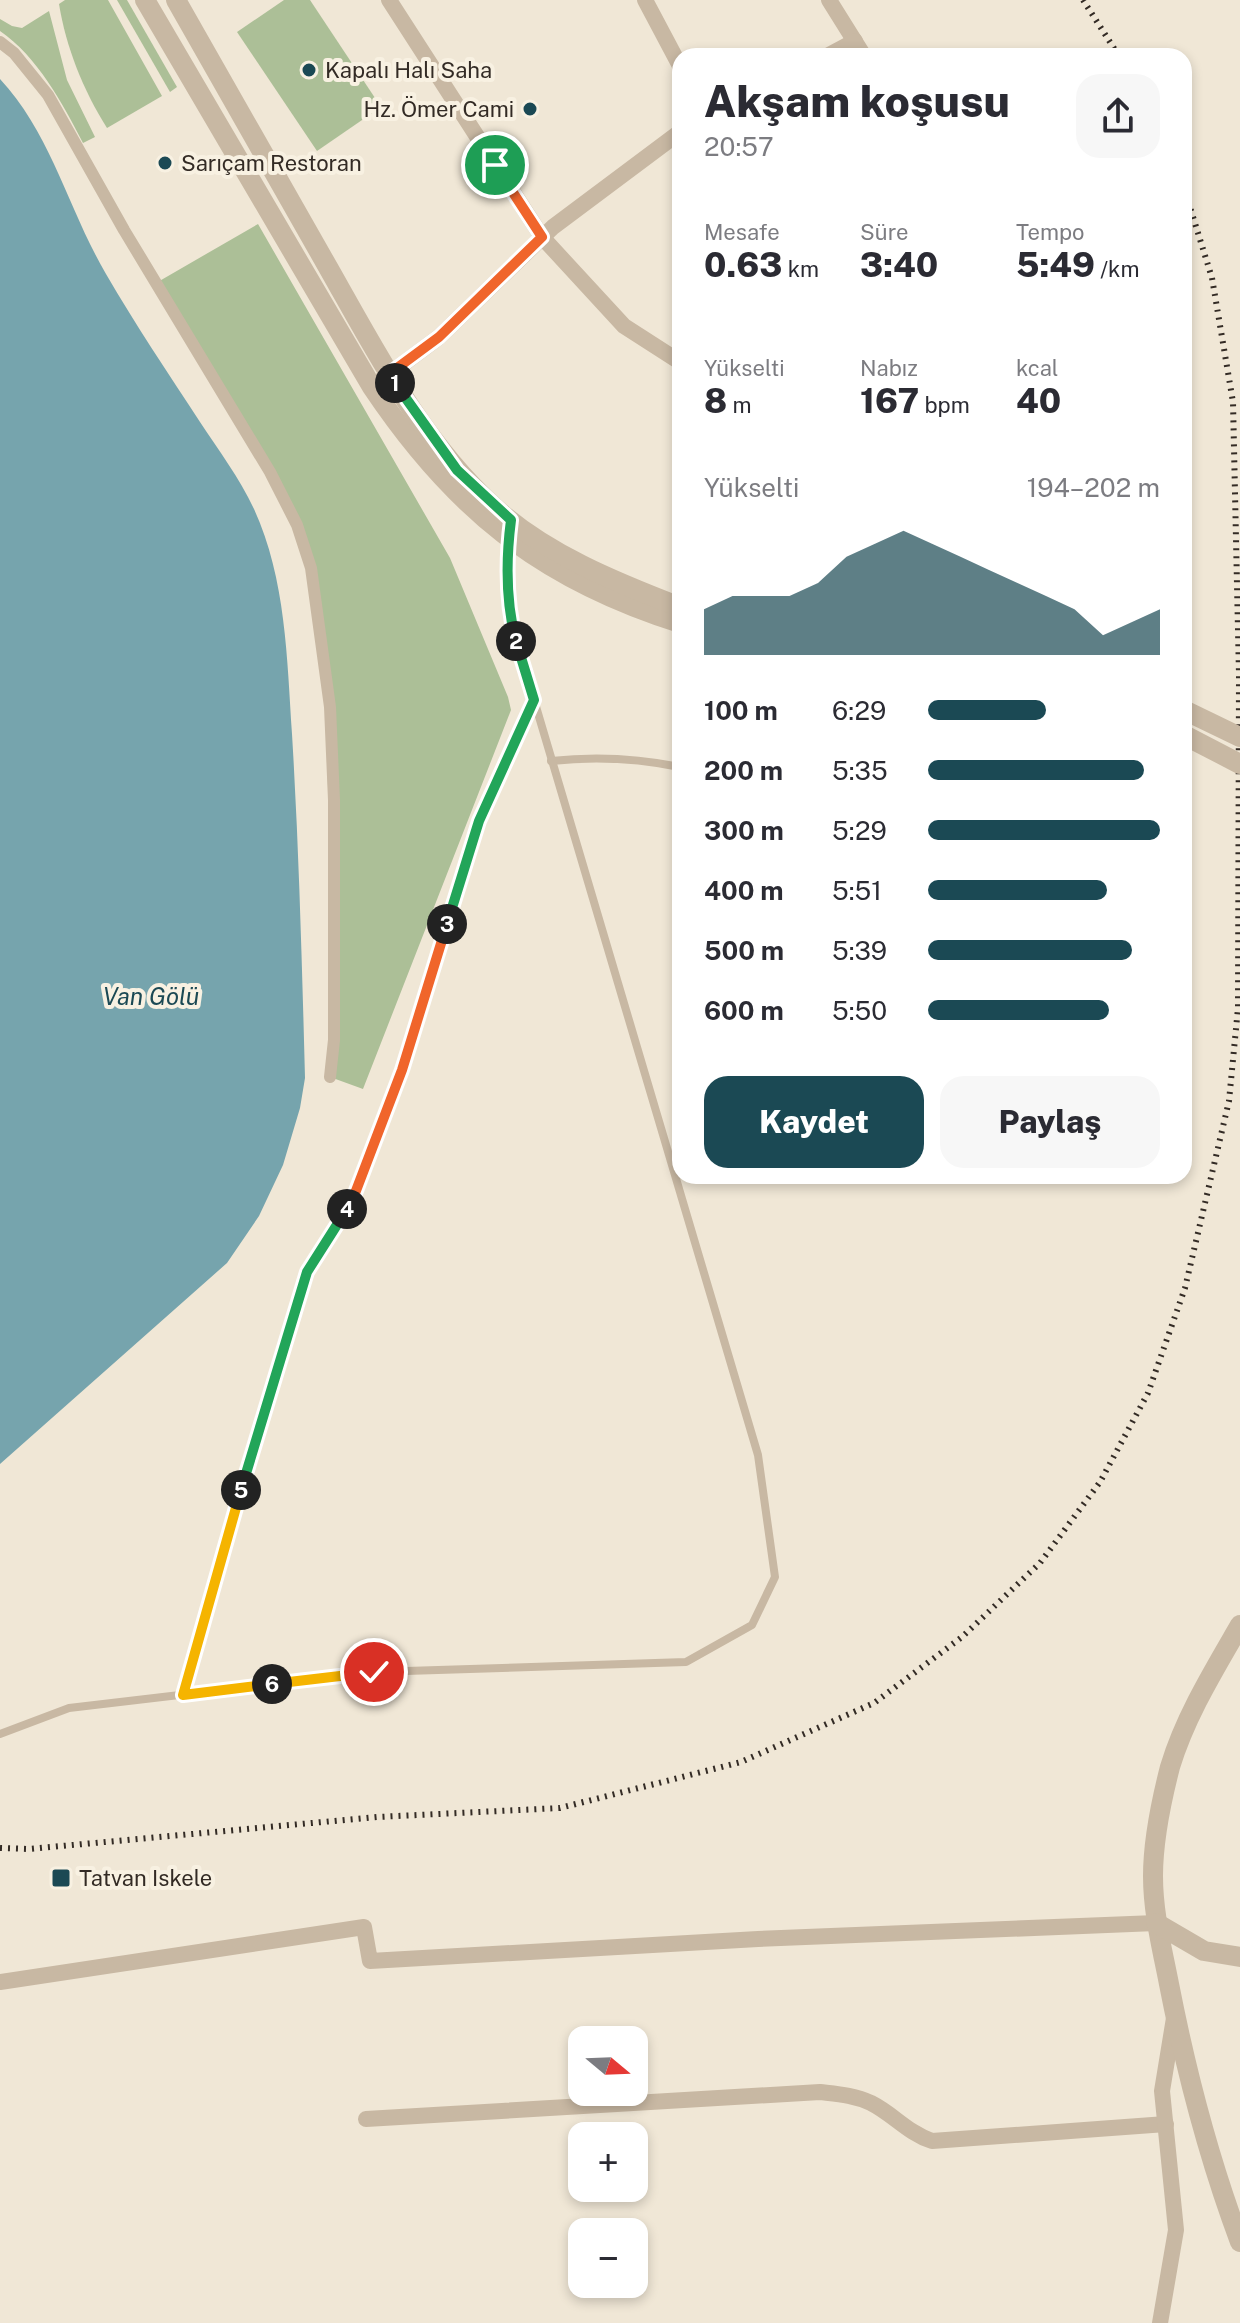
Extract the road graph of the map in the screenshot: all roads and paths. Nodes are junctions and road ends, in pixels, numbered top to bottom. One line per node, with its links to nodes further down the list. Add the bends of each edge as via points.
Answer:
1 (145, 0): 11 (street)
2 (176, 0): 10 (street)
3 (389, 0): 12 (street)
4 (645, 0): 8 (street)
5 (829, 0): 7 (street)
6 (0, 42): 26 (street, via 48,95 270,472 297,525 311,568 327,676 334,800)
7 (858, 48)
8 (672, 51)
9 (672, 138): 12 (street)
10 (266, 158): 11 (street); 14 (street)
11 (245, 171): 15 (street)
12 (542, 237): 13 (street, via 624,326); 14 (street, via 439,337)
13 (672, 357)
14 (389, 374): 15 (street); 16 (street, via 457,470)
15 (372, 387): 16 (street, via 441,477 481,518)
16 (510, 530): 17 (street, via 530,534 592,570); 18 (street, via 559,572); 19 (lane, via 513,629)
17 (672, 604)
18 (672, 620)
19 (534, 700): 23 (lane); 30 (lane, via 479,821 402,1070 354,1196 307,1272)
20 (1192, 714): 21 (street, bridge)
21 (1240, 737)
22 (1192, 739): 24 (street, bridge)
23 (551, 761): 25 (lane, via 616,757); 27 (lane)
24 (1240, 764)
25 (672, 766)
26 (330, 1077)
27 (672, 1167)
28 (677, 1184): 30 (lane, via 758,1455 775,1577 752,1625 686,1662 374,1672)
29 (1240, 1625): 32 (street, via 1190,1715 1171,1766 1153,1875)
30 (183, 1695): 31 (lane, via 69,1708)
31 (0, 1734)
32 (1156, 1923): 33 (street, via 1204,1951); 34 (street, via 370,1961 364,1927); 35 (street)
33 (1240, 1957)
34 (0, 1982)
35 (1175, 2013): 37 (street, via 1162,2091); 38 (street, via 1222,2194)
36 (366, 2119): 37 (street, via 820,2092 872,2104 916,2136 932,2141)
37 (1166, 2124): 39 (street, via 1176,2230)
38 (1240, 2242)
39 (1160, 2323)

